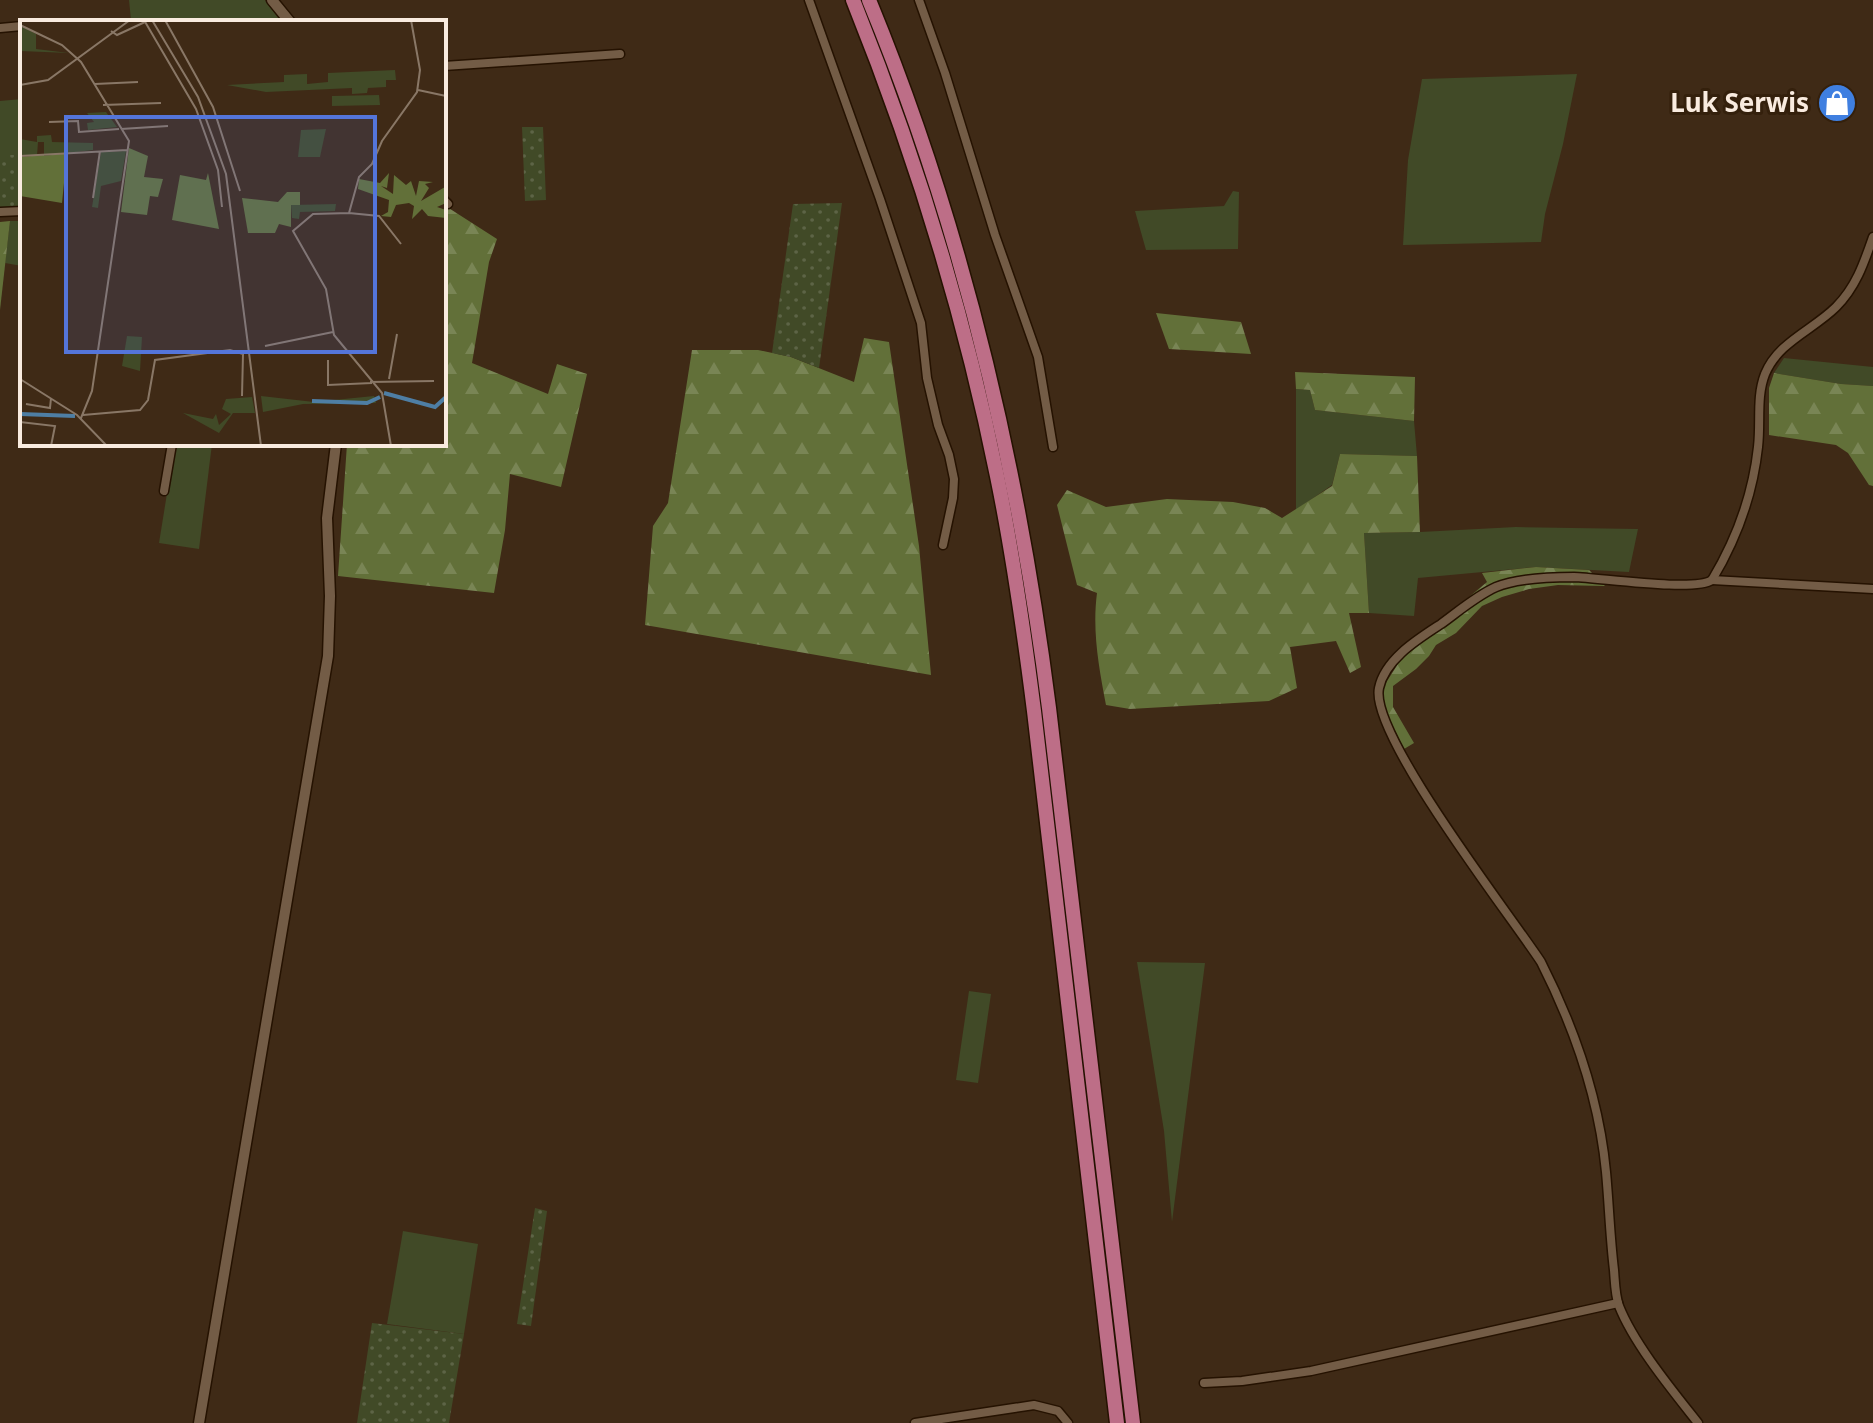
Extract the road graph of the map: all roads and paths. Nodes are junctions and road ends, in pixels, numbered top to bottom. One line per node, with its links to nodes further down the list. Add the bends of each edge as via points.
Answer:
1 (272, 0): 6 (street)
2 (809, 0): 18 (street, via 921,323 927,378 954,479)
3 (853, 0): 26 (highway, via 941,250 1004,512 1036,724)
4 (869, 0): 27 (highway, via 918,128 964,274 1021,520 1048,694)
5 (919, 0): 16 (street, via 1038,357)
6 (288, 20)
7 (20, 26): 8 (street)
8 (0, 28)
9 (620, 54): 10 (street)
10 (446, 66)
11 (20, 211): 12 (street)
12 (0, 212)
13 (1873, 237): 19 (street, via 1854,286 1785,346 1765,375 1752,481)
14 (172, 446): 17 (street)
15 (336, 446): 23 (street, via 327,518 328,656)
16 (1053, 447)
17 (164, 491)
18 (943, 545)
19 (1712, 580): 20 (street); 21 (street, via 1688,586 1564,577 1499,586 1408,648 1389,667 1378,690 1380,710 1409,769 1541,962 1564,1010 1601,1132)
20 (1873, 589)
21 (1618, 1303): 22 (street, via 1311,1371); 28 (street, via 1636,1338)
22 (1204, 1383)
23 (199, 1423)
24 (915, 1423): 25 (street, via 1034,1405 1058,1411)
25 (1068, 1423)
26 (1117, 1423)
27 (1133, 1423)
28 (1698, 1423)

